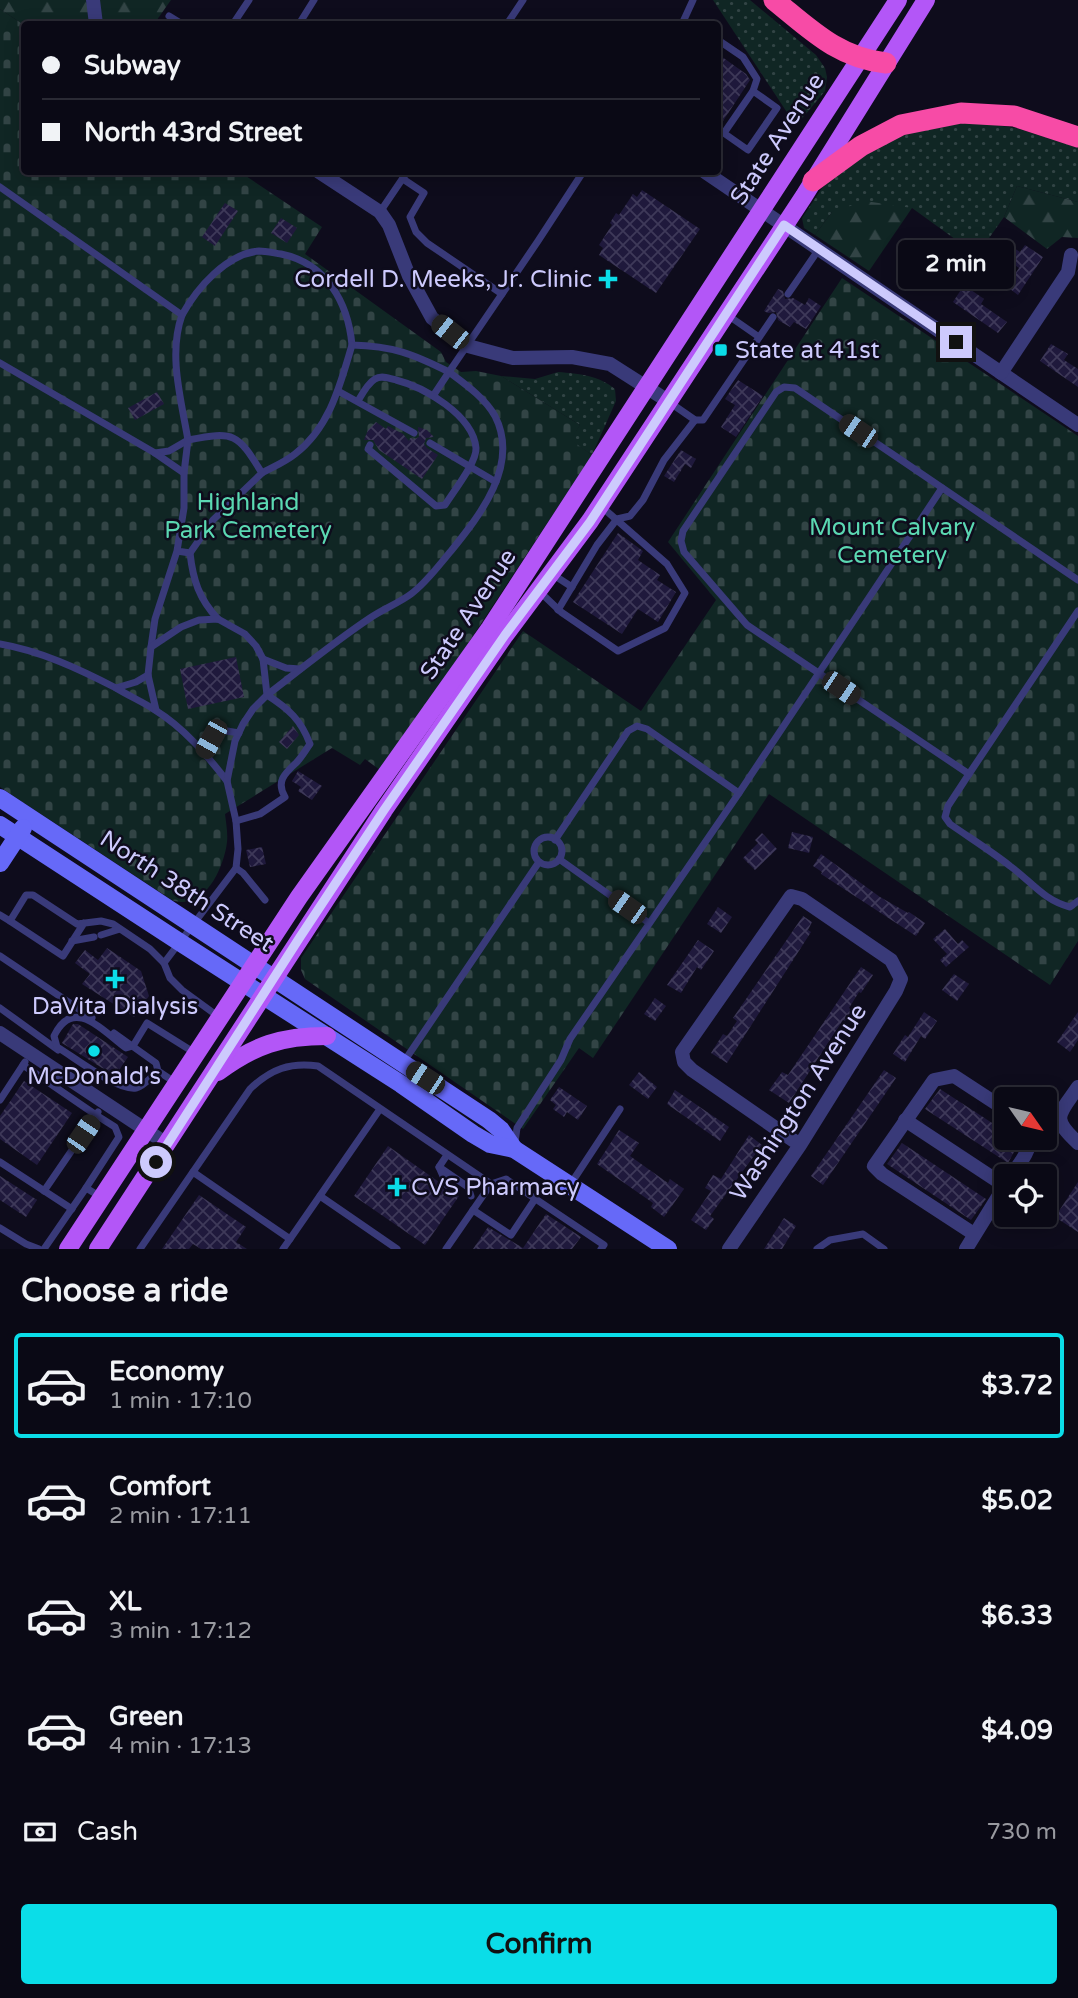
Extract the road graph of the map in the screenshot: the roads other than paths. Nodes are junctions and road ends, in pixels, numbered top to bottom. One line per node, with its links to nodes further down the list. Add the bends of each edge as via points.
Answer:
1 (93, 0): 10 (street)
2 (249, 0): 12 (lane)
3 (314, 0): 13 (lane)
4 (523, 0): 14 (lane)
5 (693, 0): 15 (lane)
6 (774, 0): 17 (highway, via 827,42)
7 (898, 0): 17 (main road, State Avenue)
8 (926, 0): 18 (main road, State Avenue)
9 (169, 16): 11 (lane)
10 (96, 21)
11 (177, 21)
12 (235, 21)
13 (301, 21)
14 (509, 21)
15 (684, 21)
16 (721, 42): 19 (lane, via 743,57 757,79)
17 (859, 59): 18 (highway); 28 (main road, State Avenue)
18 (886, 63): 26 (main road, State Avenue)
19 (753, 92): 20 (lane); 20 (lane, via 777,108 748,150)
20 (721, 131)
21 (1078, 136): 26 (highway, via 1014,116 961,113 901,125 861,146)
22 (323, 175): 29 (street)
23 (405, 175): 29 (lane); 33 (lane, via 424,194 410,217 416,232)
24 (581, 175): 33 (lane)
25 (710, 175): 28 (street)
26 (813, 181): 30 (main road, State Avenue)
27 (0, 187): 36 (lane)
28 (761, 209): 30 (street); 44 (main road, State Avenue)
29 (380, 212): 40 (street, via 432,318)
30 (784, 225): 31 (street); 35 (main road, State Avenue)
31 (819, 249): 34 (lane); 43 (street)
32 (1071, 255): 43 (street, via 1068,272)
33 (502, 294): 40 (lane)
34 (788, 294)
35 (726, 314): 38 (lane); 48 (main road, State Avenue)
36 (181, 315): 39 (lane, via 224,266 259,251 278,253 311,265 325,276 345,310); 54 (lane, via 175,354)
37 (773, 317): 38 (lane)
38 (759, 337): 50 (lane, via 702,420)
39 (352, 345): 42 (lane, via 404,351); 45 (lane)
40 (468, 346): 42 (lane); 44 (street, via 513,358 572,358 610,364)
41 (0, 363): 57 (lane)
42 (449, 372): 46 (lane); 62 (lane, via 475,393 495,418 502,444)
43 (1001, 373): 51 (street)
44 (646, 388): 48 (street); 112 (main road, State Avenue, via 490,628)
45 (338, 391): 47 (lane); 60 (lane, via 310,440)
46 (433, 396): 47 (lane, via 383,377 374,379); 58 (lane, via 469,430 476,446)
47 (358, 401): 49 (lane)
48 (668, 401): 50 (lane); 65 (main road, State Avenue)
49 (388, 418): 52 (lane); 53 (lane)
50 (695, 421): 66 (lane, via 664,460 637,508 630,516)
51 (1078, 425)
52 (382, 426)
53 (414, 433)
54 (188, 440): 57 (lane); 59 (lane); 60 (lane, via 230,435 247,448)
55 (430, 443): 58 (lane)
56 (370, 445): 63 (lane, via 368,449)
57 (155, 453): 59 (lane)
58 (469, 466): 62 (lane); 63 (lane, via 441,507)
59 (184, 472): 67 (lane)
60 (262, 473): 68 (lane, via 213,520)
61 (416, 475): 63 (lane)
62 (496, 482): 79 (lane, via 476,520 422,584)
63 (411, 484)
64 (942, 488): 70 (lane); 80 (lane); 80 (lane, via 795,388 784,387 776,392 683,531 684,552 747,625)
65 (600, 505): 66 (lane); 69 (main road, State Avenue)
66 (617, 519): 71 (lane); 73 (lane, via 667,564 685,593 665,628 618,651)
67 (177, 551): 68 (lane); 77 (lane)
68 (190, 553): 75 (lane, via 197,590)
69 (551, 574): 71 (lane); 72 (main road, State Avenue)
70 (1078, 580)
71 (572, 587): 73 (lane)
72 (538, 591): 73 (lane); 113 (main road, State Avenue)
73 (558, 610)
74 (1078, 611): 87 (lane)
75 (218, 619): 77 (lane, via 181,627); 78 (lane, via 245,634)
76 (0, 644): 82 (lane, via 78,668)
77 (151, 647): 81 (lane)
78 (263, 659): 79 (lane); 83 (lane)
79 (300, 669): 83 (lane)
80 (819, 674): 87 (lane); 89 (lane)
81 (148, 675): 82 (lane); 84 (lane)
82 (116, 688): 84 (lane)
83 (267, 695): 85 (lane); 92 (lane, via 299,719 310,744 282,777 280,788 285,797 260,814)
84 (156, 710): 86 (lane)
85 (239, 733): 86 (lane, via 217,733); 88 (lane)
86 (204, 752): 88 (lane)
87 (969, 774): 101 (lane, via 948,806 945,817 950,824 1060,904 1070,907)
88 (227, 781): 92 (lane)
89 (739, 793): 95 (lane, via 637,726 628,731); 105 (lane)
90 (0, 797): 91 (main road, North 38th Street)
91 (29, 818): 94 (main road); 106 (main road, North 38th Street)
92 (236, 821): 99 (lane)
93 (0, 825): 94 (main road, North 38th Street)
94 (18, 836): 98 (main road); 109 (main road, North 38th Street)
95 (555, 840): 96 (lane, via 560,846); 97 (lane, via 546,838 535,846)
96 (559, 859): 97 (lane, via 552,864); 105 (lane)
97 (539, 862): 123 (lane)
98 (0, 863)
99 (236, 868): 100 (lane); 106 (lane)
100 (265, 900)
101 (1078, 901)
102 (0, 915): 103 (lane)
103 (10, 921): 104 (lane, via 26,895 33,895 77,924); 108 (lane, via 63,956)
104 (84, 923): 107 (lane, via 101,921); 108 (lane)
105 (649, 923): 139 (lane, via 570,1039 517,1128)
106 (194, 925): 109 (lane); 112 (main road, North 38th Street)
107 (120, 929): 108 (lane); 111 (lane)
108 (72, 941)
109 (181, 943): 111 (lane); 114 (main road, North 38th Street)
110 (0, 956): 120 (lane)
111 (164, 962): 117 (lane, via 170,978)
112 (254, 965): 113 (main road, North 38th Street); 114 (main road, State Avenue)
113 (274, 977): 115 (main road, State Avenue); 123 (main road, North 38th Street)
114 (242, 982): 115 (main road, North 38th Street); 117 (main road, State Avenue)
115 (263, 995): 119 (main road, North 38th Street); 125 (main road, State Avenue)
116 (0, 1008): 128 (lane, via 108,1084)
117 (219, 1018): 121 (main road, State Avenue)
118 (0, 1033): 122 (street)
119 (327, 1036): 125 (main road, via 269,1042); 139 (main road, North 38th Street, via 473,1134 490,1144)
120 (133, 1046): 121 (lane, via 147,1023); 124 (lane, via 156,1063); 128 (lane, via 126,1048 87,1019 72,1016 61,1022 54,1036 57,1047)
121 (196, 1054): 126 (main road, State Avenue)
122 (27, 1059): 129 (lane); 131 (street)
123 (403, 1064): 139 (main road, North 38th Street, via 489,1120)
124 (158, 1072): 126 (lane); 128 (lane)
125 (209, 1078): 137 (main road, State Avenue)
126 (176, 1083): 135 (main road, State Avenue)
127 (1078, 1087): 136 (street, via 1060,1120)
128 (132, 1089)
129 (0, 1100)
130 (994, 1102): 134 (street, via 954,1076 943,1077 926,1089)
131 (100, 1108): 135 (street); 148 (lane, via 119,1137); 149 (lane)
132 (380, 1109): 140 (lane); 143 (lane, via 318,1066 283,1066 250,1089); 151 (lane)
133 (620, 1109): 147 (lane)
134 (905, 1120): 144 (street); 160 (street, via 874,1166)
135 (146, 1130): 137 (street); 153 (main road, State Avenue)
136 (1078, 1143)
137 (167, 1144): 165 (main road, State Avenue)
138 (800, 1145): 138 (street, Washington Avenue, via 901,979 891,960 791,895 681,1052 692,1070); 171 (street, Washington Avenue)
139 (514, 1149): 147 (main road, North 38th Street)
140 (447, 1155): 142 (lane); 145 (lane)
141 (0, 1162): 149 (lane)
142 (439, 1167): 146 (lane); 152 (lane, via 468,1187)
143 (193, 1172): 161 (lane); 166 (lane)
144 (994, 1174)
145 (491, 1184): 154 (lane, via 506,1179); 155 (lane)
146 (447, 1185)
147 (570, 1185): 162 (main road, North 38th Street)
148 (86, 1188): 153 (lane); 157 (lane)
149 (44, 1191): 157 (lane)
150 (462, 1195): 152 (lane)
151 (320, 1196): 161 (lane); 168 (lane)
152 (471, 1196): 155 (lane)
153 (102, 1198): 164 (main road, State Avenue)
154 (535, 1199): 158 (lane, via 511,1235); 170 (lane, via 604,1245)
155 (479, 1201): 158 (lane)
156 (994, 1203): 160 (street)
157 (72, 1209): 163 (lane)
158 (473, 1210): 169 (lane)
159 (0, 1227): 163 (lane)
160 (974, 1234): 174 (street)
161 (290, 1239): 167 (lane)
162 (660, 1247)
163 (42, 1249)
164 (68, 1249)
165 (98, 1249)
166 (140, 1249)
167 (283, 1249)
168 (397, 1249)
169 (446, 1249)
170 (601, 1249)
171 (729, 1249)
172 (817, 1249): 173 (lane, via 830,1240 863,1234)
173 (884, 1249)
174 (966, 1249)

